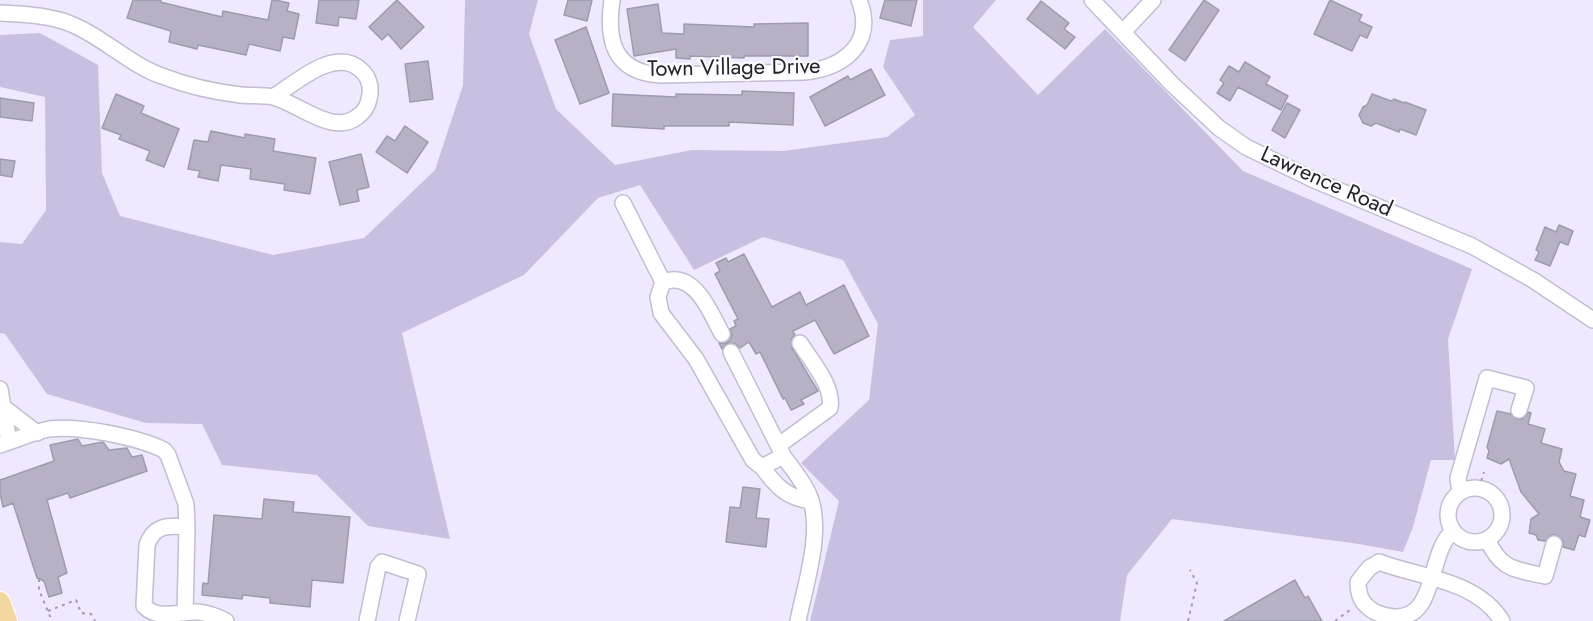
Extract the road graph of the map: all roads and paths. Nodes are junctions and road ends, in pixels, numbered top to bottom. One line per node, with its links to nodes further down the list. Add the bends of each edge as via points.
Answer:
1 (612, 0): 2 (street, Town Village Drive, via 612,36 619,58 637,71 660,75 826,69 846,59 859,41 864,18)
2 (859, 0)
3 (1092, 0): 6 (street, Lawrence Road)
4 (1153, 0): 6 (street)
5 (0, 13): 7 (street, via 44,16 64,22 161,76 208,90)
6 (1123, 32): 10 (street, Lawrence Road, via 1172,84 1245,147 1331,188 1472,246 1526,275)
7 (273, 97): 7 (street, via 337,61 360,68 370,90 363,112 342,123 330,122)
8 (623, 203): 9 (street)
9 (663, 282): 11 (street, via 679,280 696,289); 20 (street, via 657,297 661,313 696,359 753,460)
10 (1593, 320)
11 (722, 334)
12 (800, 343): 19 (street, via 830,393 830,408)
13 (731, 352): 19 (street)
14 (0, 389): 15 (street)
15 (3, 407): 17 (street); 18 (street)
16 (1520, 410): 23 (street, via 1526,388 1487,378 1458,478)
17 (37, 433): 18 (street); 25 (street, via 93,430 164,450 186,504)
18 (4, 444)
19 (781, 450): 20 (street); 24 (street)
20 (762, 467): 24 (street, via 778,489 798,500)
21 (1484, 472): 22 (path)
22 (1479, 488): 23 (street); 27 (street, via 1494,495 1502,511 1498,529)
23 (1460, 492): 26 (street, via 1447,514)
24 (811, 501): 42 (street, via 815,529)
25 (187, 527): 34 (street); 34 (street, via 161,527 149,538 144,597 144,606 155,614)
26 (1452, 531): 27 (street, via 1467,541); 31 (street, via 1440,548)
27 (1487, 539): 28 (street, via 1505,565 1545,576)
28 (1554, 544)
29 (1190, 570): 43 (path, via 1197,583)
30 (39, 579): 33 (path, via 39,590)
31 (1432, 579): 31 (street, via 1379,562 1363,575 1358,591 1368,608 1385,615 1403,616 1421,604); 45 (street, via 1478,596)
32 (0, 602): 36 (main road)
33 (48, 610): 37 (path); 38 (path, via 76,600 81,613 91,614)
34 (185, 613): 39 (street, via 200,612)
35 (1343, 614): 44 (path)
36 (8, 621)
37 (52, 621)
38 (95, 621)
39 (226, 621)
40 (367, 621): 41 (street, via 382,562 418,574)
41 (407, 621)
42 (798, 621)
43 (1188, 621)
44 (1335, 621)
45 (1502, 621)

